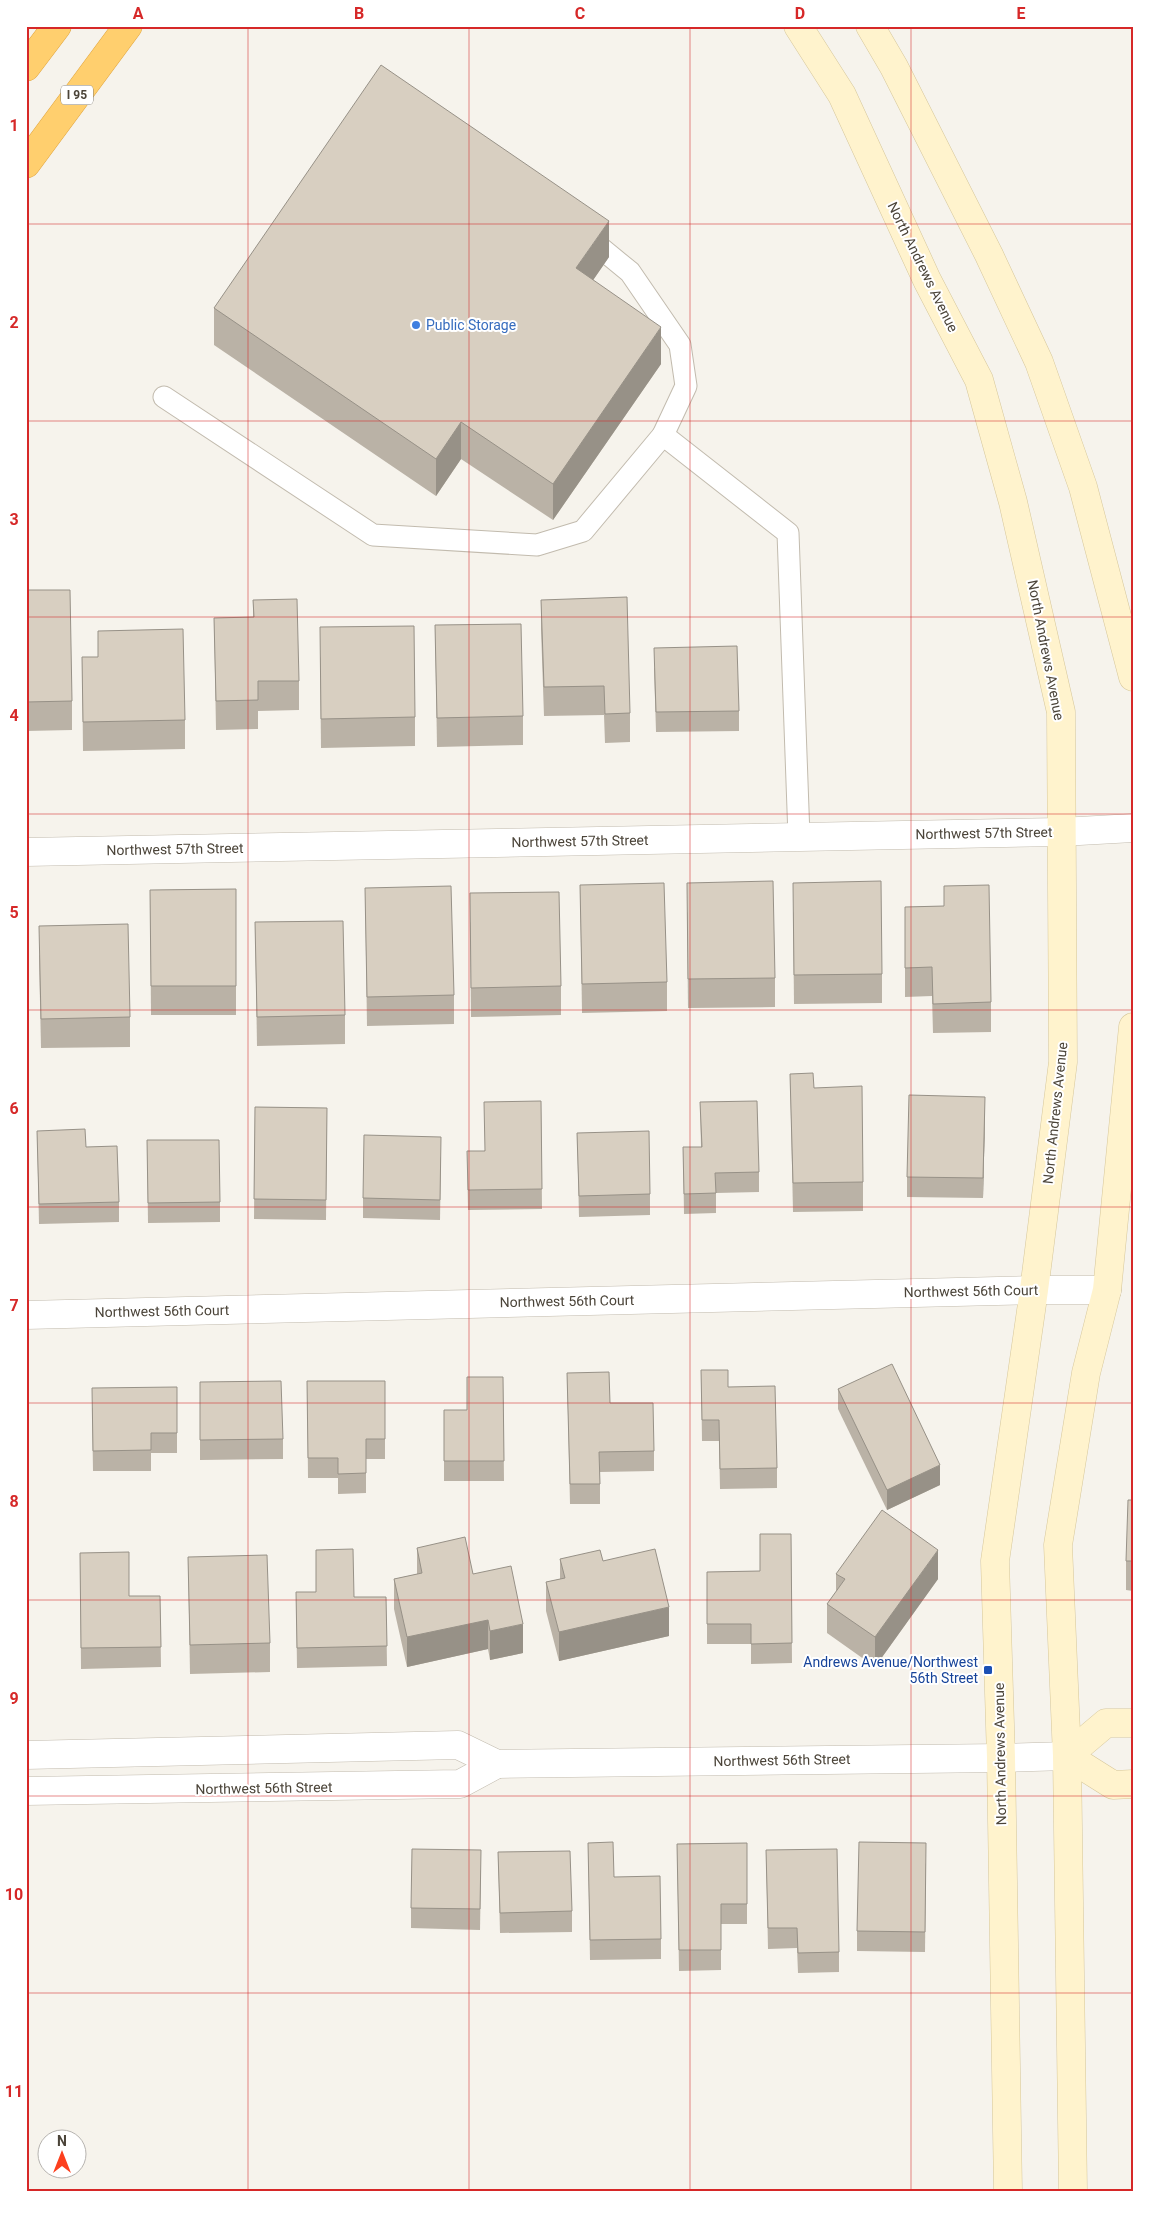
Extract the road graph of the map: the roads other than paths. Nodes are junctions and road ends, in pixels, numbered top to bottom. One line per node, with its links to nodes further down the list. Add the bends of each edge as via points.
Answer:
1 (57, 26): 5 (highway)
2 (128, 26): 6 (highway, I 95)
3 (798, 26): 12 (main road, North Andrews Avenue, via 842,95 927,280 979,380 1013,502 1061,712)
4 (870, 26): 10 (main road, via 989,255 1039,362 1083,487)
5 (26, 67)
6 (26, 164)
7 (571, 224): 9 (lane, via 630,272 680,345 686,386)
8 (164, 397): 9 (lane, via 373,535 537,544 583,531)
9 (663, 435): 13 (lane, via 788,534)
10 (1133, 676)
11 (1133, 828): 12 (street, Northwest 57th Street)
12 (1061, 832): 13 (street, Northwest 57th Street); 16 (main road, North Andrews Avenue, via 1063,1062)
13 (799, 837): 14 (street, Northwest 57th Street)
14 (26, 852)
15 (1133, 1027): 17 (main road)
16 (1034, 1290): 17 (street, Northwest 56th Court); 18 (street, Northwest 56th Court); 22 (main road, North Andrews Avenue, via 995,1561)
17 (1107, 1290): 21 (main road, via 1086,1373 1058,1545)
18 (26, 1315)
19 (1133, 1723): 21 (main road, via 1106,1723)
20 (26, 1755): 23 (street, Northwest 56th Street, via 458,1745)
21 (1067, 1756): 22 (street, Northwest 56th Street); 24 (main road, via 1113,1785); 27 (main road)
22 (1001, 1758): 23 (street, Northwest 56th Street); 26 (main road, North Andrews Avenue)
23 (497, 1764): 25 (street, Northwest 56th Street, via 460,1784)
24 (1133, 1784)
25 (26, 1792)
26 (1008, 2191)
27 (1073, 2191)

